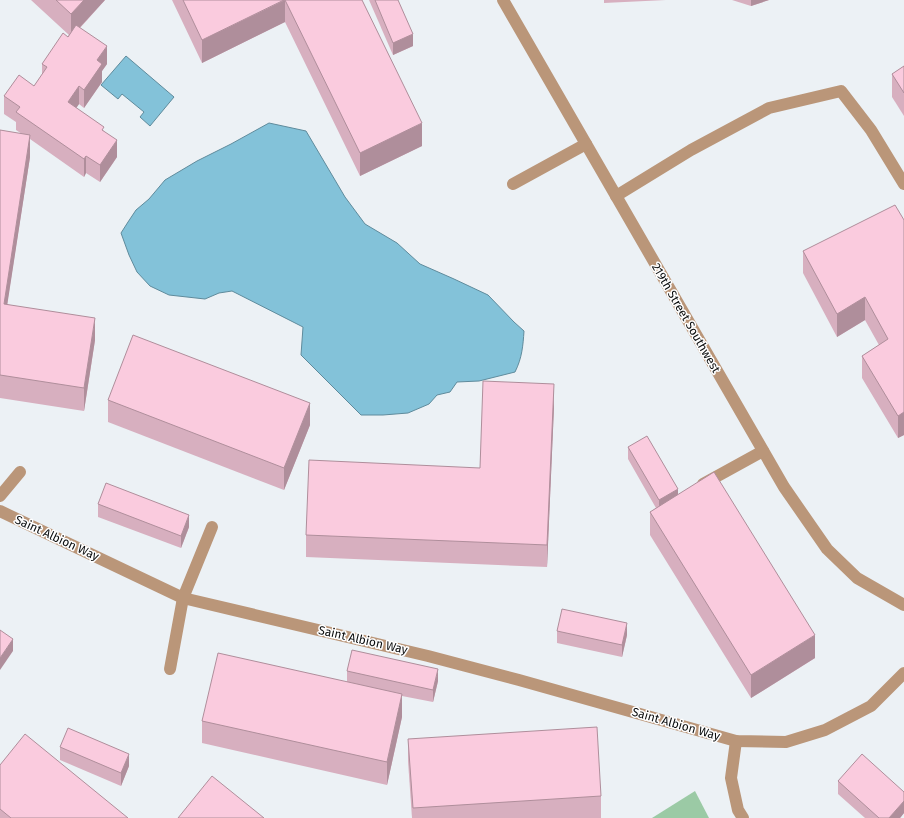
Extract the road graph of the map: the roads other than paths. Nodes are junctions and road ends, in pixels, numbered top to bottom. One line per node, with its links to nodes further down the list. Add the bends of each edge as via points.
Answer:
1 (503, 0): 2 (street, 219th Street Southwest)
2 (586, 144): 3 (street); 5 (street, 219th Street Southwest)
3 (513, 184)
4 (904, 184): 5 (street, via 871,130 842,91 769,108 691,150)
5 (616, 196): 6 (street, 219th Street Southwest)
6 (763, 451): 8 (street); 13 (street, 219th Street Southwest, via 784,487 827,549 857,578)
7 (20, 472): 9 (street)
8 (699, 487)
9 (0, 496)
10 (0, 511): 12 (street, Saint Albion Way)
11 (212, 527): 12 (street)
12 (183, 598): 14 (street); 16 (street, Saint Albion Way, via 428,656)
13 (904, 605)
14 (170, 669)
15 (902, 679): 16 (street, Saint Albion Way, via 871,706 824,730 786,742)
16 (736, 741): 17 (street, via 731,778)
17 (742, 818)

